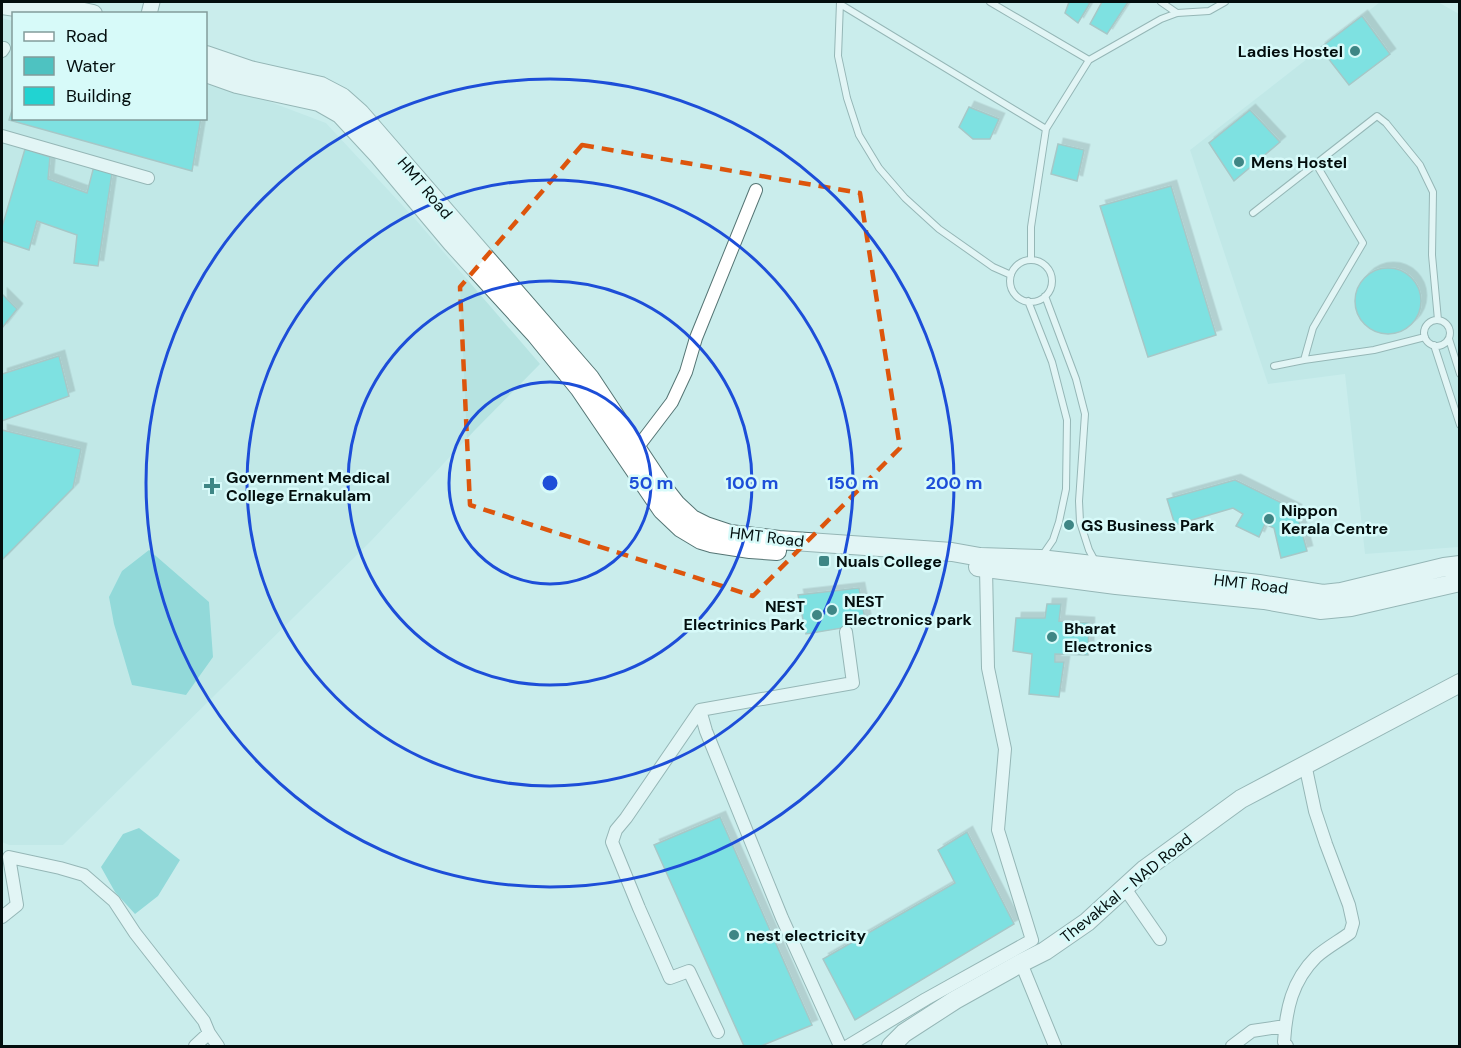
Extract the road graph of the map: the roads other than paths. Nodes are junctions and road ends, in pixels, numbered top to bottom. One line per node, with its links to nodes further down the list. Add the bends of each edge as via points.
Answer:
1 (37, 2): 7 (main road)
2 (990, 2): 11 (lane)
3 (1161, 2): 9 (lane)
4 (1224, 2): 9 (lane, via 1209,11)
5 (840, 3): 13 (lane); 20 (lane, via 838,56 847,98 859,135 879,168 939,229)
6 (2, 5): 8 (main road)
7 (71, 11)
8 (36, 12)
9 (1177, 13): 11 (lane)
10 (207, 55): 31 (main road, HMT Road, via 321,86 360,113 590,378)
11 (1089, 60): 13 (lane)
12 (207, 73): 32 (main road, HMT Road, via 319,102 340,114 536,335 579,388 662,510 681,528)
13 (1046, 129): 19 (lane, via 1031,227)
14 (2, 136): 16 (street)
15 (1316, 164): 18 (lane); 23 (lane, via 1377,116 1420,165 1433,192 1432,255); 27 (lane, via 1363,243 1313,328)
16 (148, 178)
17 (756, 190): 31 (street, via 686,372 672,402)
18 (1253, 213)
19 (1031, 260): 20 (lane, via 1018,264); 21 (lane, via 1044,265 1051,277)
20 (1011, 275): 22 (lane, via 1011,289)
21 (1045, 296): 22 (lane); 35 (lane, via 1076,378 1085,414 1080,522)
22 (1028, 301): 33 (lane, via 1052,362 1067,420 1064,500 1053,540)
23 (1438, 320): 24 (lane, via 1427,325); 25 (lane, via 1449,326)
24 (1425, 337): 26 (lane); 27 (lane, via 1374,350)
25 (1449, 339): 26 (lane, via 1443,345); 29 (lane)
26 (1434, 345): 30 (lane)
27 (1304, 360): 28 (lane)
28 (1274, 366)
29 (1460, 374)
30 (1460, 425)
31 (636, 448): 32 (main road, HMT Road, via 676,504)
32 (704, 533): 33 (main road, HMT Road); 36 (main road, HMT Road, via 711,543 750,549)
33 (1040, 560): 35 (main road, HMT Road)
34 (1460, 565): 35 (main road, HMT Road, via 1323,594)
35 (1098, 566)
36 (986, 568): 37 (main road, HMT Road, via 1320,610 1351,607); 52 (street, via 988,668 1005,749 998,830 1032,940)
37 (1460, 582)
38 (846, 632): 40 (street, via 853,683)
39 (1460, 683): 41 (main road, Thevakkal - NAD Road)
40 (700, 710): 48 (street, via 616,830 612,842 670,978 689,971); 51 (street, via 782,918)
41 (1305, 764): 42 (main road, Thevakkal - NAD Road, via 1241,799); 46 (street, via 1316,811 1353,923 1350,933 1317,956 1300,976)
42 (1124, 887): 44 (street); 45 (main road, Thevakkal - NAD Road, via 1088,922)
43 (2, 917): 47 (street, via 17,905 9,857 84,875 114,902)
44 (1160, 939)
45 (1021, 963): 53 (main road, Thevakkal - NAD Road, via 934,1013); 54 (street)
46 (1285, 1026): 55 (street, via 1252,1031); 56 (street)
47 (209, 1032): 49 (street); 50 (street)
48 (718, 1032)
49 (195, 1047)
50 (218, 1047)
51 (840, 1047)
52 (848, 1047)
53 (891, 1047)
54 (1055, 1047)
55 (1232, 1047)
56 (1287, 1047)

